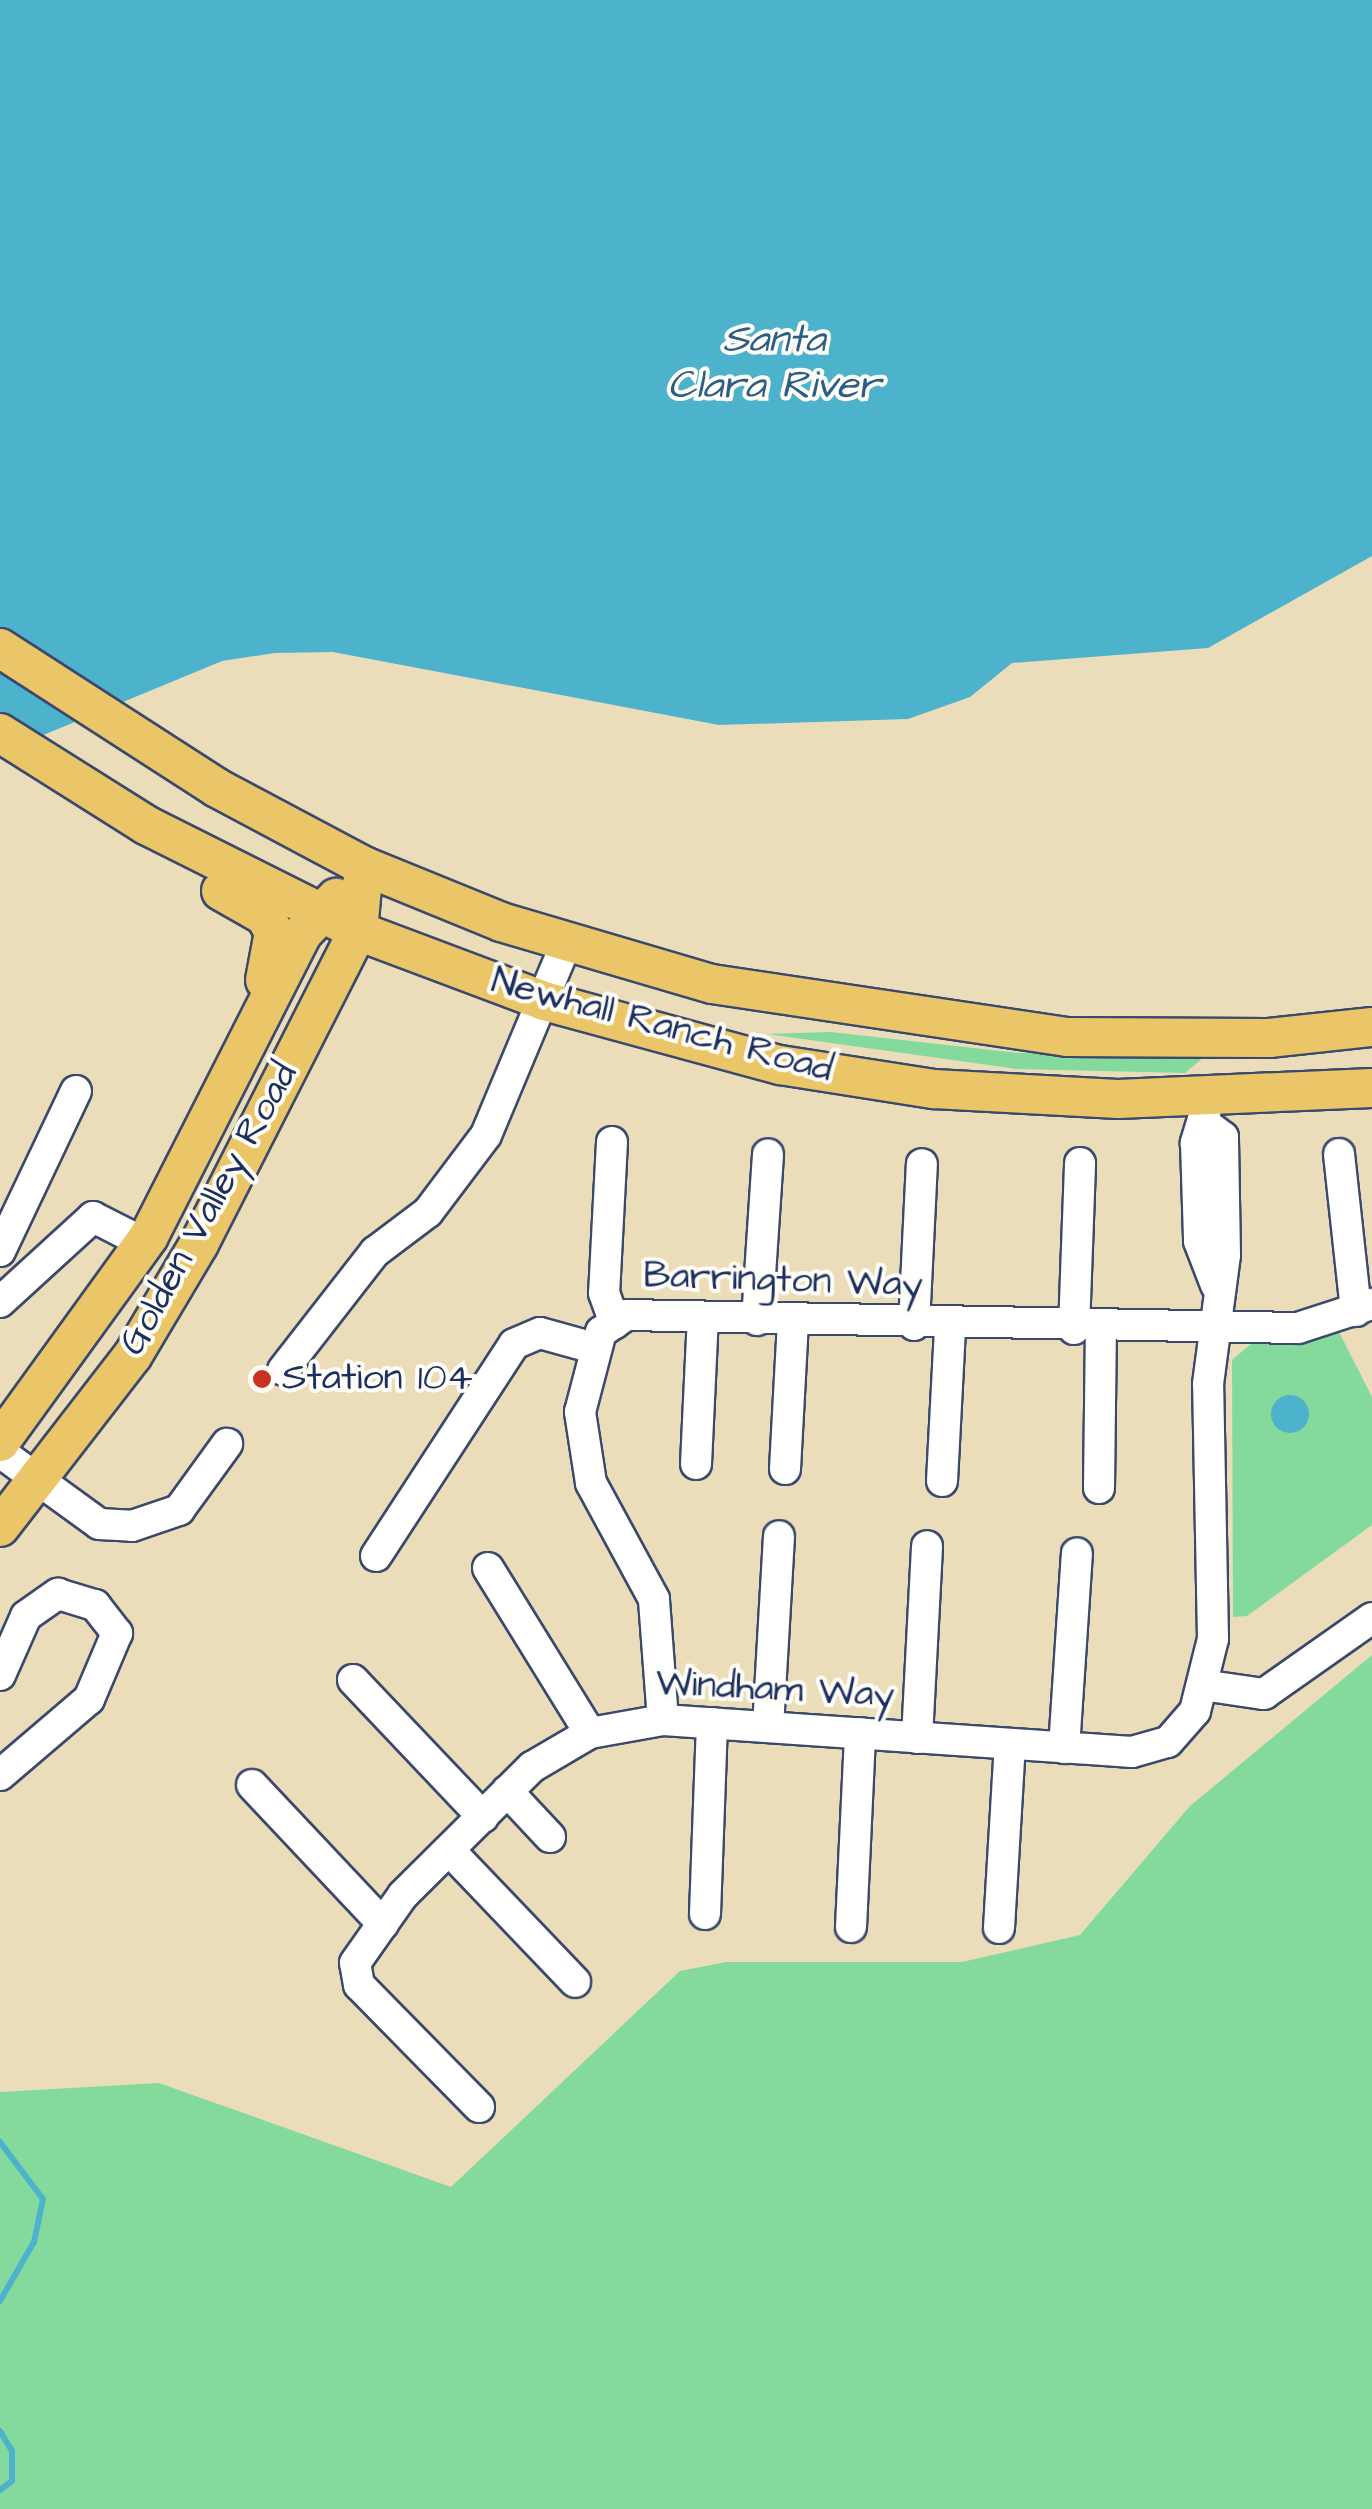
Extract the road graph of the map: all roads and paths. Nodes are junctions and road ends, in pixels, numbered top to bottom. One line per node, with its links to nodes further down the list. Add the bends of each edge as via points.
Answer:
1 (0, 648): 4 (main road, via 217,788)
2 (0, 734): 3 (main road)
3 (146, 825): 5 (main road); 14 (main road, via 170,862 265,916 274,932 276,955)
4 (364, 866): 5 (main road, Golden Valley Road); 6 (main road, Golden Valley Road); 7 (main road, Newhall Ranch Road)
5 (322, 915): 6 (main road, Newhall Ranch Road); 14 (main road, Golden Valley Road, via 302,934)
6 (358, 931): 8 (main road, Newhall Ranch Road); 34 (main road, Golden Valley Road, via 198,1244)
7 (567, 942): 8 (street); 9 (main road, Newhall Ranch Road, via 712,984 1067,1037 1269,1038)
8 (544, 1002): 13 (main road, Newhall Ranch Road, via 780,1066 934,1089); 33 (street, via 486,1135 428,1212 375,1252)
9 (1372, 1027)
10 (1372, 1052): 13 (main road, via 1221,1066)
11 (1372, 1088): 13 (main road, Newhall Ranch Road)
12 (76, 1091): 21 (street)
13 (1207, 1112): 30 (street, via 1196,1143 1199,1241 1216,1285)
14 (202, 1136): 20 (main road, Golden Valley Road)
15 (612, 1142): 27 (street, via 604,1293)
16 (768, 1154): 25 (street)
17 (1339, 1154): 23 (street)
18 (1080, 1163): 31 (street)
19 (922, 1164): 28 (street)
20 (139, 1250): 22 (street, via 94,1218); 34 (main road, via 126,1313 70,1405); 35 (main road, Golden Valley Road)
21 (0, 1251)
22 (0, 1302)
23 (1364, 1307): 30 (street, Barrington Way, via 1298,1328)
24 (703, 1318): 25 (street, Barrington Way); 27 (street, Barrington Way); 38 (street)
25 (758, 1320): 26 (street, Barrington Way)
26 (793, 1320): 28 (street, Barrington Way); 39 (street)
27 (614, 1323): 32 (street, Barrington Way)
28 (914, 1325): 29 (street, Barrington Way)
29 (950, 1326): 31 (street, Barrington Way); 41 (street)
30 (1216, 1327): 31 (street, Barrington Way); 52 (street, via 1208,1384 1213,1639)
31 (1087, 1329): 42 (street)
32 (594, 1348): 47 (street, via 540,1333 514,1344); 53 (street, Barrington Way, via 580,1412 591,1483 654,1598)
33 (282, 1370)
34 (80, 1425): 40 (main road, Golden Valley Road)
35 (0, 1442)
36 (227, 1444): 40 (street, via 179,1510 132,1526 99,1524)
37 (0, 1452): 40 (street)
38 (696, 1464)
39 (785, 1469)
40 (37, 1481): 43 (main road, Golden Valley Road)
41 (942, 1481)
42 (1100, 1488)
43 (0, 1527)
44 (780, 1536): 55 (street)
45 (927, 1546): 58 (street)
46 (1077, 1554): 60 (street)
47 (376, 1556)
48 (488, 1568): 56 (street)
49 (1372, 1618): 52 (street, via 1264,1694)
50 (0, 1675): 61 (street, via 26,1616 58,1594 95,1605 118,1632 89,1699)
51 (353, 1680): 64 (street)
52 (1202, 1685): 60 (street, Windham Way, via 1195,1711 1168,1742 1132,1752)
53 (664, 1720): 54 (street, Windham Way); 56 (street, Windham Way)
54 (712, 1724): 55 (street, Windham Way); 67 (street)
55 (768, 1727): 57 (street, Windham Way)
56 (590, 1733): 63 (street, Windham Way)
57 (860, 1734): 58 (street, Windham Way); 69 (street)
58 (917, 1738): 59 (street, Windham Way)
59 (1010, 1744): 60 (street, Windham Way); 70 (street)
60 (1064, 1748)
61 (0, 1775)
62 (252, 1785): 68 (street)
63 (507, 1791): 64 (street, Windham Way); 65 (street)
64 (483, 1816): 66 (street, Windham Way)
65 (550, 1837)
66 (450, 1851): 68 (street, Windham Way); 71 (street)
67 (705, 1914)
68 (382, 1924): 72 (street, Windham Way, via 355,1964 359,1985)
69 (851, 1927)
70 (999, 1928)
71 (575, 1982)
72 (479, 2107)

